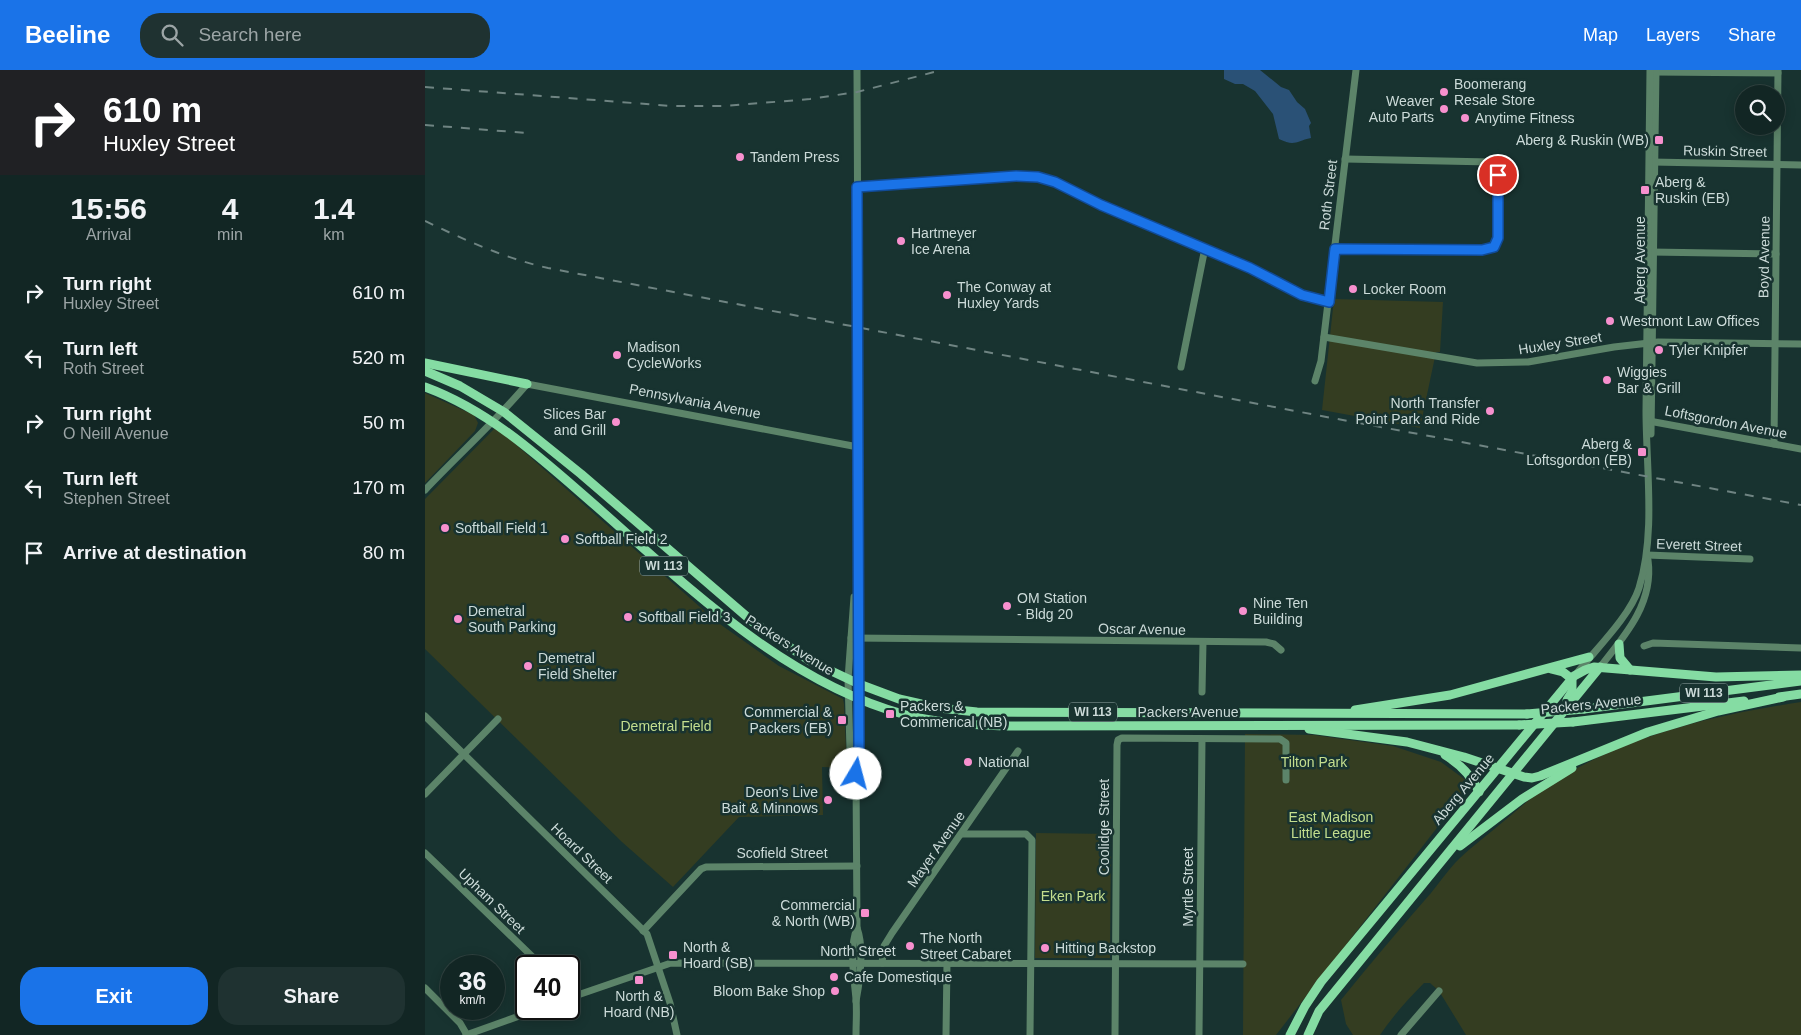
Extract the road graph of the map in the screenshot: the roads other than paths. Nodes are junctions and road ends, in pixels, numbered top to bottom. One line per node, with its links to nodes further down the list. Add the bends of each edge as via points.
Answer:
1 (857, 70): 9 (street)
2 (1356, 70): 5 (street, Roth Street)
3 (1653, 71): 4 (street); 6 (street, Aberg Avenue)
4 (1778, 72): 7 (street, Boyd Avenue)
5 (1345, 159): 11 (street, Roth Street); 11 (street, via 1491,162 1498,175 1498,238 1496,246 1482,250)
6 (1652, 162): 7 (street, Ruskin Street); 12 (street, Aberg Avenue)
7 (1777, 164): 8 (street, Ruskin Street); 13 (street, Boyd Avenue)
8 (1801, 165)
9 (857, 187): 10 (street, via 1038,177); 29 (street)
10 (1205, 248): 14 (street, via 1302,295); 20 (street)
11 (1335, 249): 14 (street, Roth Street)
12 (1651, 252): 13 (street); 16 (street, Aberg Avenue)
13 (1776, 254): 17 (street, Boyd Avenue)
14 (1329, 302): 15 (street, Roth Street)
15 (1324, 337): 16 (street, Huxley Street, via 1477,363 1528,362); 22 (street, Roth Street)
16 (1650, 342): 17 (street, Huxley Street); 27 (street, Aberg Avenue)
17 (1775, 344): 18 (street, Huxley Street); 28 (street, Boyd Avenue)
18 (1801, 344)
19 (425, 363): 23 (main road)
20 (1181, 367)
21 (425, 371): 25 (main road, WI 113, via 483,398)
22 (1315, 381)
23 (527, 384): 25 (street); 29 (street, Pennsylvania Avenue)
24 (425, 387): 26 (main road, WI 113, via 454,398)
25 (503, 412): 26 (street); 48 (main road, Packers Avenue / WI 113, via 581,474 753,622 811,661)
26 (492, 421): 31 (street); 52 (main road, Packers Avenue / WI 113, via 553,469 734,626 802,671)
27 (1649, 421): 28 (street, Loftsgordon Avenue); 32 (street, Aberg Avenue)
28 (1774, 444): 30 (street, Loftsgordon Avenue)
29 (858, 447): 34 (street)
30 (1801, 449)
31 (425, 490)
32 (1647, 555): 33 (street, Everett Street); 38 (street, Aberg Avenue, via 1649,572 1644,600); 42 (street, Aberg Avenue, via 1631,604)
33 (1750, 560)
34 (858, 575): 35 (street); 36 (street)
35 (851, 638): 36 (street, Oscar Avenue); 48 (street)
36 (859, 638): 37 (street, Oscar Avenue); 50 (street)
37 (1203, 642): 41 (street, Oscar Avenue, via 1266,642); 51 (street)
38 (1619, 644): 43 (street, Aberg Avenue); 45 (main road, via 1620,658)
39 (1644, 646): 40 (street, via 1653,643)
40 (1801, 648)
41 (1281, 650)
42 (1589, 657): 44 (main road); 47 (street, Aberg Avenue)
43 (1600, 667): 45 (main road); 47 (main road, via 1590,668); 61 (main road, Aberg Avenue)
44 (1547, 668): 47 (main road, via 1560,670); 56 (main road, via 1450,695)
45 (1630, 670): 46 (main road, via 1716,677)
46 (1801, 676)
47 (1573, 678): 61 (main road, via 1571,695 1537,738); 67 (main road, Aberg Avenue)
48 (848, 679): 50 (main road, Packers Avenue / WI 113); 52 (street)
49 (1801, 680): 56 (main road, Packers Avenue / WI 113, bridge, via 1527,714)
50 (859, 684): 55 (street); 56 (main road, Packers Avenue / WI 113, via 919,704 977,712)
51 (1202, 692)
52 (848, 694): 55 (main road, Packers Avenue / WI 113); 66 (street, via 850,756)
53 (1801, 694): 54 (main road, Packers Avenue / WI 113)
54 (1783, 697): 59 (main road, Packers Avenue / WI 113, bridge, via 1573,722); 63 (main road, via 1693,718)
55 (859, 699): 59 (main road, Packers Avenue / WI 113, via 906,715 971,725); 66 (street, via 859,755)
56 (1325, 713)
57 (425, 716): 65 (street, Hoard Street)
58 (498, 720): 65 (street)
59 (1282, 726): 62 (main road, via 1399,740)
60 (1201, 738): 69 (street, via 1285,741); 82 (street, Coolidge Street, via 1118,740); 83 (street, Myrtle Street)
61 (1534, 747): 68 (main road, Aberg Avenue)
62 (1434, 749): 67 (main road); 70 (main road, via 1458,764)
63 (1607, 749): 68 (main road, via 1537,777); 74 (main road, via 1522,799)
64 (1018, 751): 72 (street, Mayer Avenue)
65 (464, 754): 71 (street); 76 (street, Hoard Street)
66 (855, 762): 75 (street)
67 (1499, 768): 68 (main road); 70 (main road, Aberg Avenue)
68 (1514, 773): 74 (main road, Aberg Avenue)
69 (1286, 780)
70 (1479, 792): 97 (main road, Aberg Avenue, via 1321,982)
71 (425, 794)
72 (962, 834): 78 (street, Mayer Avenue, via 884,946); 81 (street, via 1030,836 1033,842)
73 (425, 853): 77 (street, Upham Street)
74 (1448, 855): 98 (main road, Aberg Avenue, via 1319,1011)
75 (857, 866): 76 (street, Scofield Street, via 706,867); 79 (street)
76 (643, 931): 85 (street, Hoard Street, via 648,936)
77 (531, 955)
78 (882, 963): 79 (street, North Street); 80 (street, North Street)
79 (856, 964): 85 (street, North Street, via 671,963); 92 (street, via 853,981)
80 (947, 964): 81 (street, North Street); 93 (street)
81 (1030, 964): 82 (street, North Street); 94 (street)
82 (1116, 964): 83 (street, North Street); 95 (street, Coolidge Street)
83 (1200, 964): 84 (street, North Street); 96 (street, Myrtle Street)
84 (1243, 964)
85 (658, 967): 88 (street, North Street); 91 (street, Hoard Street)
86 (425, 988): 90 (street, via 460,1023)
87 (1439, 991): 99 (street)
88 (580, 993)
89 (515, 1018): 90 (street)
90 (466, 1035)
91 (677, 1035)
92 (856, 1035)
93 (946, 1035)
94 (1030, 1035)
95 (1115, 1035)
96 (1199, 1035)
97 (1289, 1035)
98 (1308, 1035)
99 (1401, 1035)

